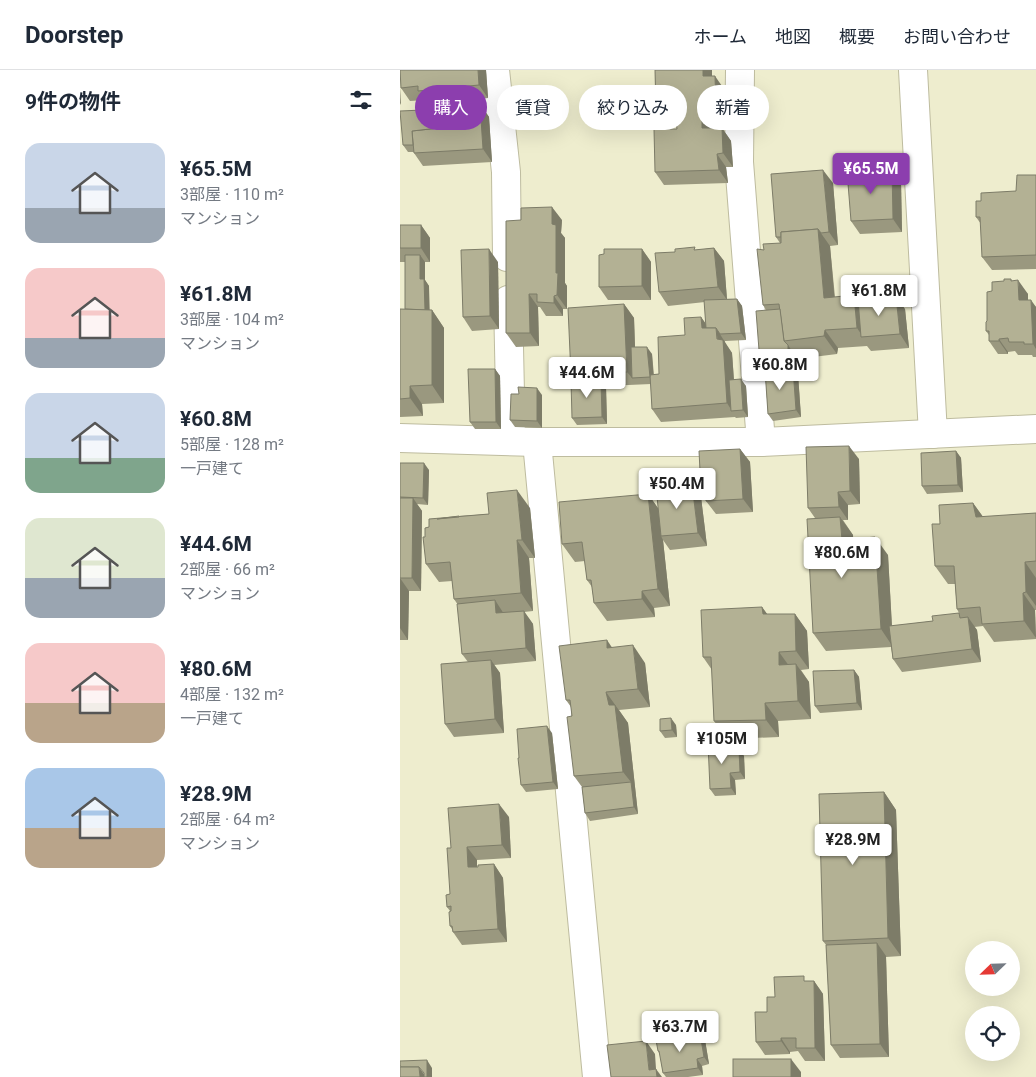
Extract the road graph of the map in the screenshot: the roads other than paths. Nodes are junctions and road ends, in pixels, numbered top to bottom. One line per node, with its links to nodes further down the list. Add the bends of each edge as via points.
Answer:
1 (495, 70): 7 (street, via 506,172)
2 (740, 70): 8 (street, via 739,162)
3 (913, 70): 5 (street)
4 (1036, 429): 5 (street)
5 (933, 434): 8 (street)
6 (400, 438): 7 (street)
7 (524, 442): 8 (street); 9 (street)
8 (761, 442)
9 (597, 1077)

